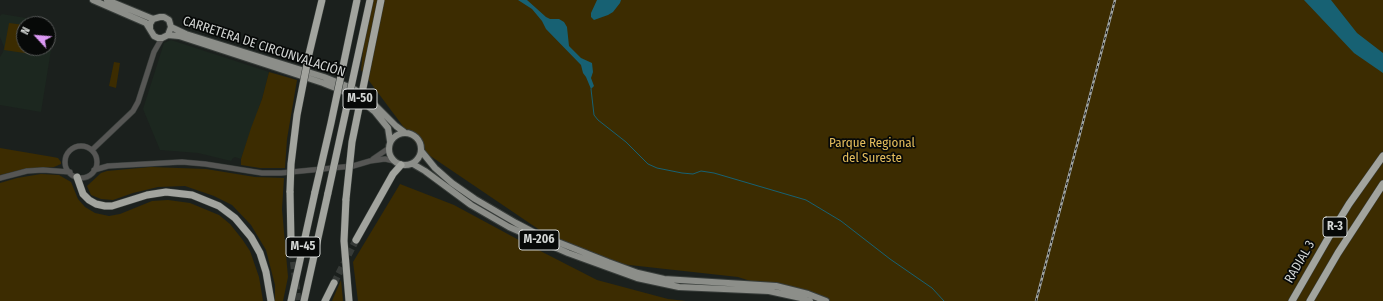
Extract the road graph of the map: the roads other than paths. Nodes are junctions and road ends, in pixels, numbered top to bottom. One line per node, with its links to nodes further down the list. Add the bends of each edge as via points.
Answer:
1 (93, 0): 9 (main road, via 146,23)
2 (108, 0): 7 (main road, M-206)
3 (322, 0): 33 (highway, bridge, via 297,115 291,164)
4 (357, 0): 36 (highway, M-45, bridge)
5 (370, 0): 37 (highway, M-45, bridge)
6 (382, 0): 39 (highway, M-50, bridge, via 352,142 344,241)
7 (153, 19): 8 (main road, M-206, via 164,17 170,22); 9 (main road)
8 (171, 27): 11 (main road); 13 (main road, CARRETERA DE CIRCUNVALACIÓN / M-206, via 354,89)
9 (150, 29): 10 (main road)
10 (154, 36): 11 (main road); 12 (street)
11 (165, 37): 12 (street); 14 (main road, CARRETERA DE CIRCUNVALACIÓN, via 179,36 343,91 375,112 388,128)
12 (154, 52): 16 (street, via 133,111)
13 (404, 132): 14 (main road); 17 (main road, M-206, via 413,134 418,139)
14 (390, 141): 15 (main road)
15 (389, 148): 19 (street); 20 (main road)
16 (92, 150): 21 (street); 22 (street, via 87,147 76,147 67,155)
17 (422, 152): 23 (main road); 41 (main road, M-206, via 435,168 475,199 536,233 608,262 664,279 776,286)
18 (1383, 156): 42 (highway, RADIAL 3 / R-3, via 1349,204)
19 (370, 161): 20 (street); 25 (street, via 354,166 281,173 248,172 196,162)
20 (394, 161): 24 (main road)
21 (97, 162): 25 (street); 27 (street)
22 (66, 163): 26 (street, via 60,168); 28 (street)
23 (413, 164): 24 (main road); 40 (main road, M-206, via 471,205 509,227 568,253 637,278 679,287 769,291)
24 (401, 165): 32 (highway, via 393,174)
25 (108, 166): 27 (street)
26 (43, 170): 28 (street); 30 (street)
27 (94, 170): 29 (street, via 86,176)
28 (70, 172): 29 (street)
29 (77, 177): 35 (highway, via 83,194 89,200 105,206 166,192 192,195 219,206 244,228 254,242 266,272)
30 (0, 178)
31 (1383, 184): 43 (highway, R-3, via 1338,252)
32 (356, 240)
33 (291, 241)
34 (334, 283): 38 (highway)
35 (271, 301)
36 (291, 301)
37 (304, 301)
38 (325, 301)
39 (348, 301)
40 (810, 301)
41 (826, 301)
42 (1292, 301)
43 (1310, 301)

